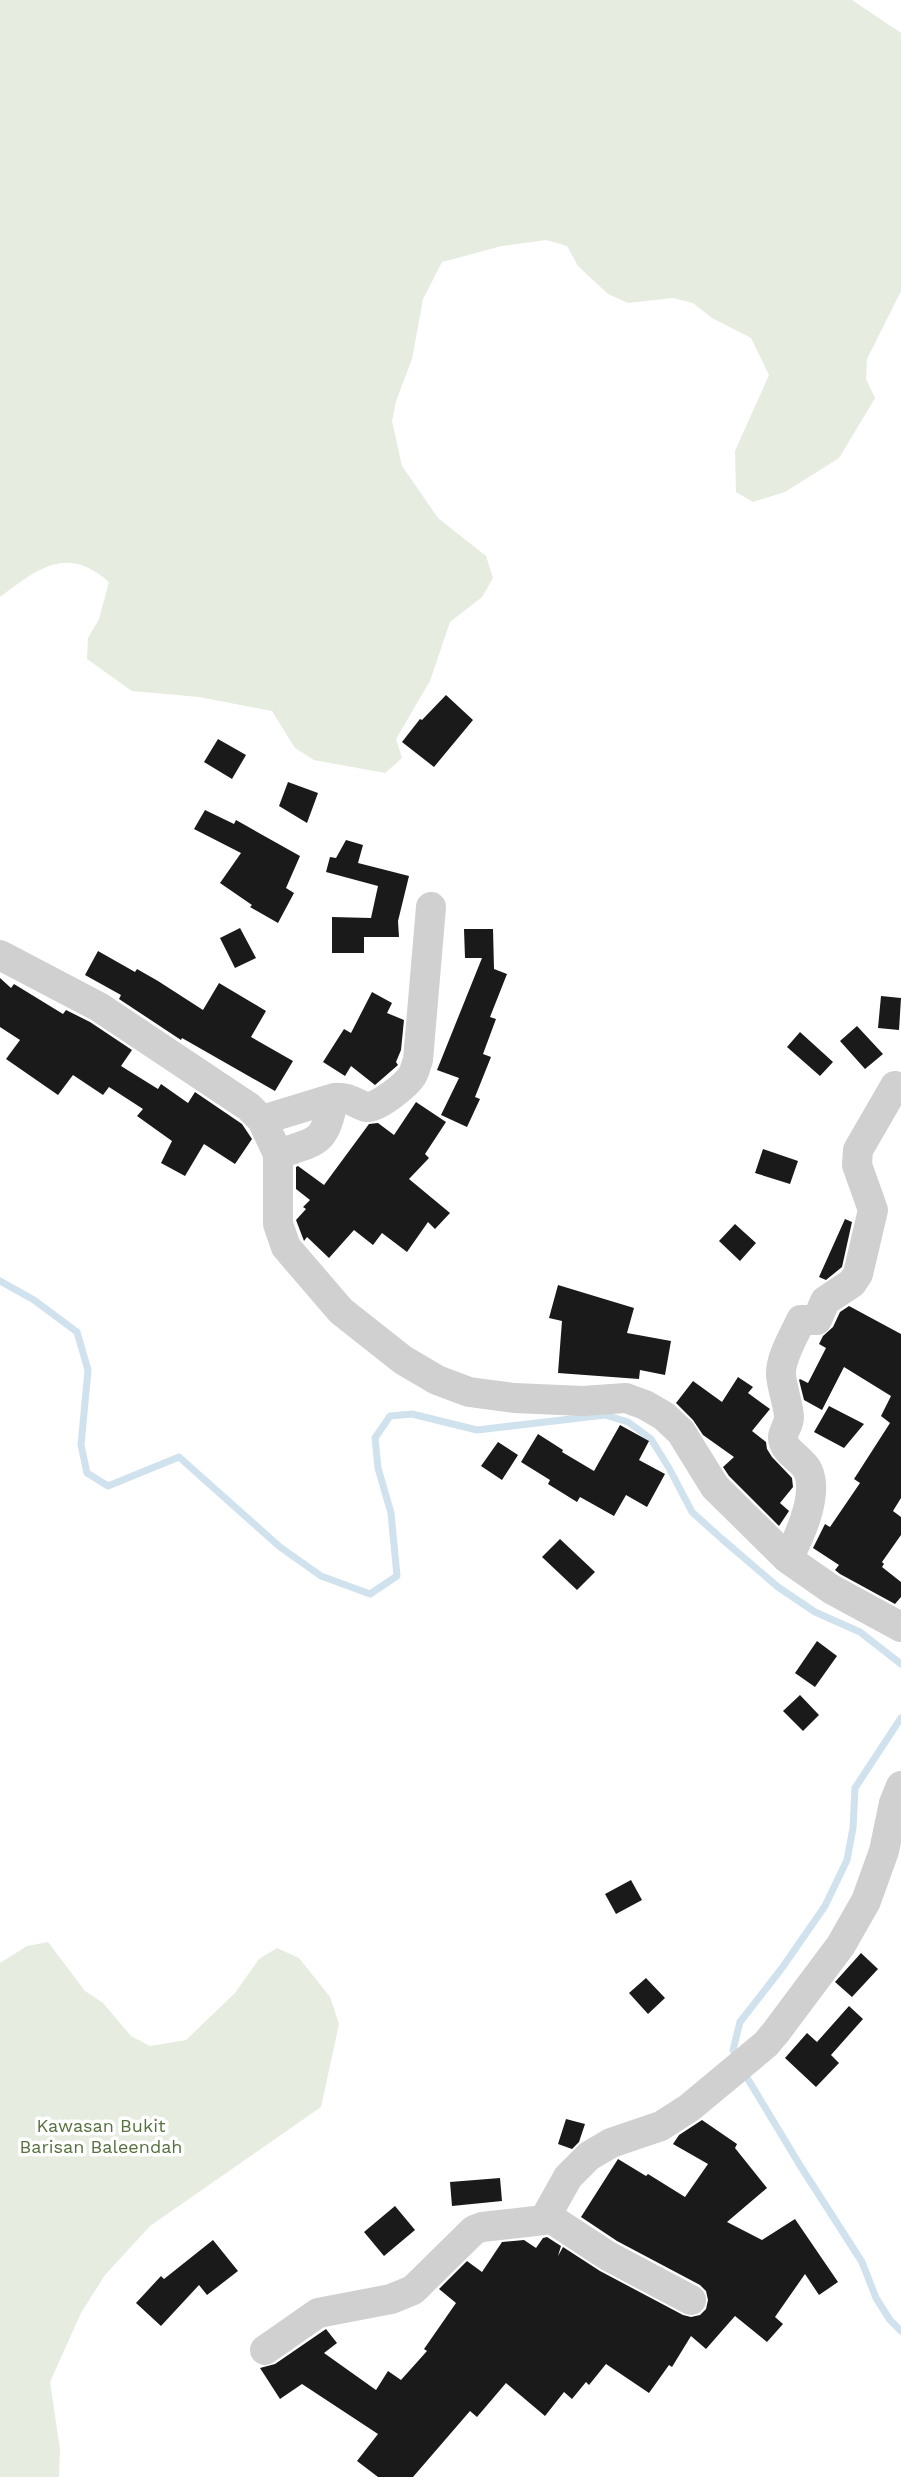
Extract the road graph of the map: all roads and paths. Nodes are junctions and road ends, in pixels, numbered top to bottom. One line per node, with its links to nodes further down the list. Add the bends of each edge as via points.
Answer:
1 (431, 907): 4 (street, via 413,1074 375,1106)
2 (0, 955): 5 (street, via 99,1007)
3 (895, 1086): 7 (street, via 858,1150 857,1165 873,1210 858,1274 825,1301 817,1320 801,1320 782,1367 789,1416 782,1439 810,1478 808,1508)
4 (334, 1098): 5 (street); 6 (street, via 322,1134)
5 (262, 1120): 6 (street)
6 (278, 1154): 7 (street, via 278,1224 286,1247 341,1311 382,1344 437,1380 469,1392 583,1401 626,1398 645,1405 681,1432 715,1487)
7 (788, 1559): 8 (street, via 831,1589)
8 (901, 1627)
9 (901, 1786): 10 (street, via 894,1803)
10 (892, 1852): 11 (street, via 841,1945 758,2050 661,2126 611,2143 589,2156 568,2177)
11 (547, 2216): 12 (street, via 608,2256); 13 (street, via 539,2222 474,2230 413,2290 391,2299 318,2313)
12 (691, 2300)
13 (265, 2350)

